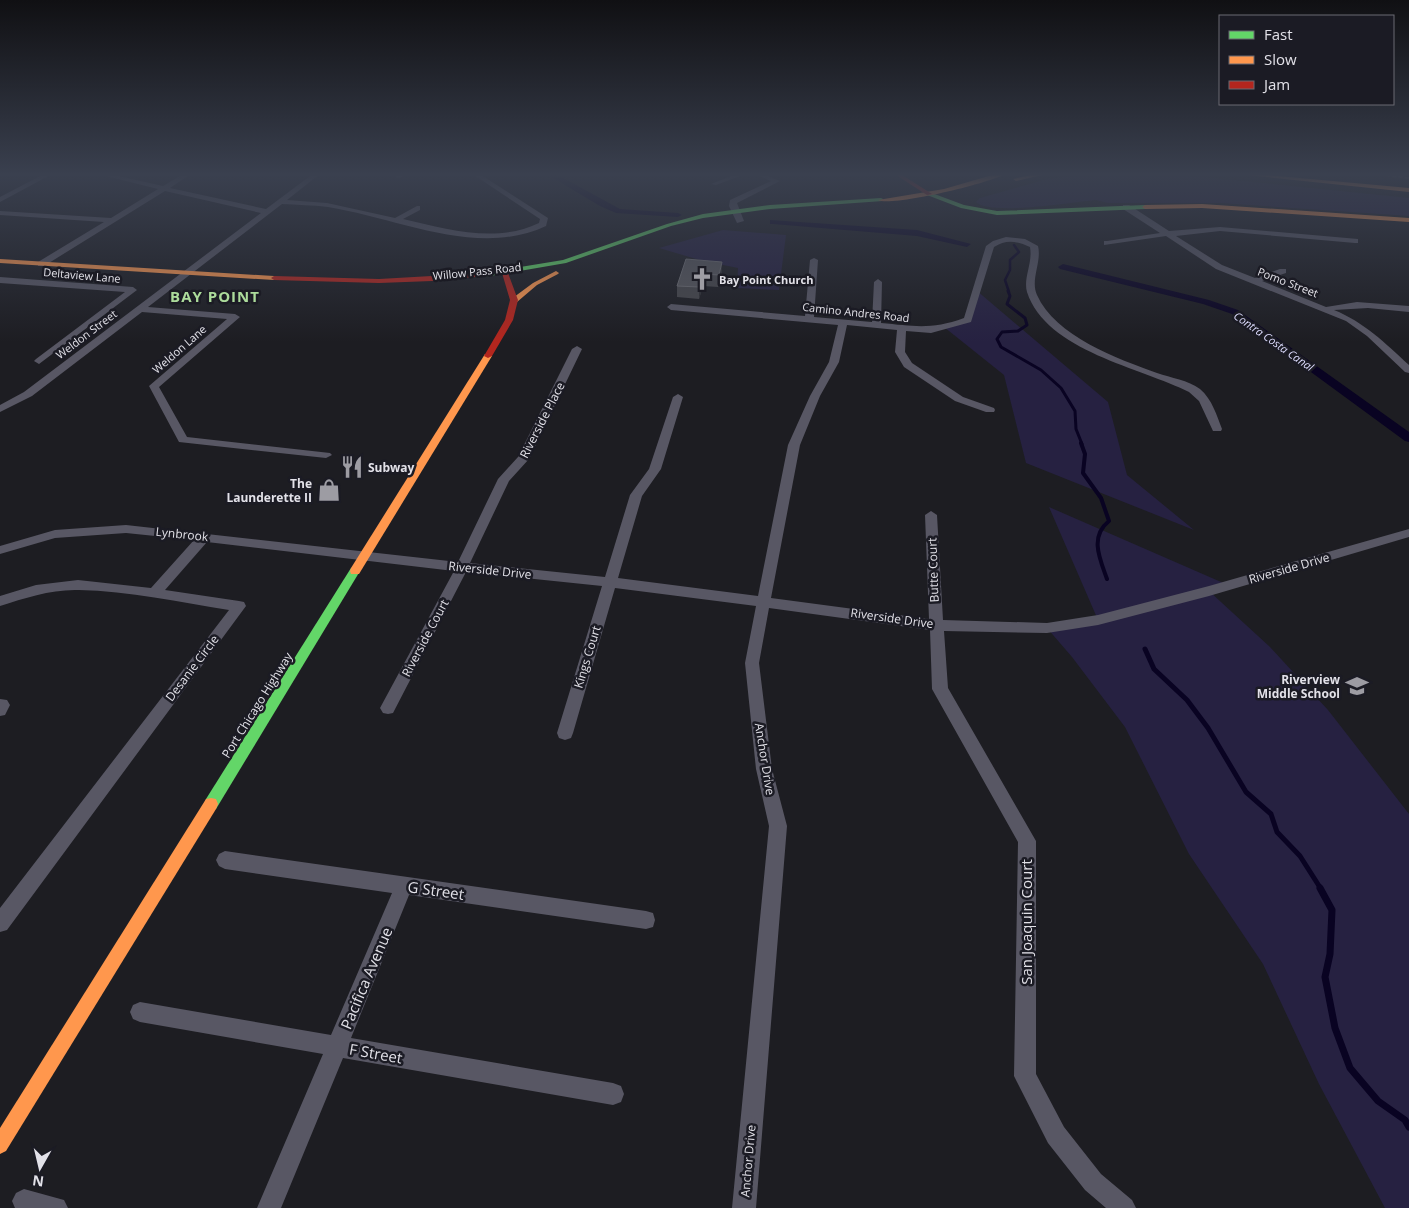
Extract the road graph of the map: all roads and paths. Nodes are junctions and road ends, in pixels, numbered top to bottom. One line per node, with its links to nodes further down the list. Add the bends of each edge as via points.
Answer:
1 (98, 229): 15 (street)
2 (244, 229): 18 (street, Weldon Street)
3 (439, 229): 4 (street, via 486,237 510,236)
4 (534, 229)
5 (656, 229): 19 (main road, Willow Pass Road, via 586,255)
6 (694, 229): 17 (main road, Willow Pass Road)
7 (1160, 229): 10 (street, Pomo Street)
8 (1216, 229): 10 (street)
9 (1224, 229): 11 (street)
10 (1167, 234): 12 (street); 21 (street, Pomo Street, via 1219,267)
11 (1355, 241)
12 (1107, 243)
13 (814, 260): 28 (street)
14 (0, 261): 15 (main road, Willow Pass Road)
15 (41, 264): 18 (main road, Willow Pass Road)
16 (1283, 271): 21 (street)
17 (556, 273): 19 (main road, Willow Pass Road); 23 (main road)
18 (185, 274): 19 (main road, Willow Pass Road, via 332,282); 26 (street, Weldon Street)
19 (506, 278): 23 (main road)
20 (0, 280): 33 (street, Deltaview Lane, via 133,290)
21 (1254, 281): 27 (street, Pomo Street)
22 (878, 282): 30 (street)
23 (514, 300): 48 (main road, Port Chicago Highway, via 509,320 490,354)
24 (671, 308): 28 (street, Camino Andres Road)
25 (1409, 308): 27 (street, via 1358,304)
26 (140, 309): 34 (street, Weldon Street); 43 (street, Weldon Lane, via 235,317 154,386 183,440)
27 (1327, 309): 35 (street, Pomo Street, via 1370,334)
28 (809, 318): 29 (street, Camino Andres Road)
29 (843, 322): 30 (street, Camino Andres Road); 53 (street, Anchor Drive, via 834,362 794,445)
30 (876, 325): 31 (street, Camino Andres Road)
31 (902, 328): 41 (street, via 900,352 908,365 959,399); 42 (street, Camino Andres Road, via 931,330 968,320 990,246 1006,238 1020,239 1034,246 1036,266 1030,283 1032,294 1041,311 1052,322 1130,366 1196,392 1207,405)
32 (577, 349): 49 (street, Riverside Place, via 523,459 504,479)
33 (50, 353): 34 (street); 37 (street, Deltaview Lane, via 39,361)
34 (80, 355): 37 (street, Weldon Street)
35 (1392, 355): 36 (street); 38 (street, Pomo Street)
36 (1409, 356)
37 (67, 364): 40 (street, Weldon Street, via 28,394)
38 (1409, 370)
39 (678, 397): 50 (street, Kings Court, via 656,470 636,495)
40 (0, 409)
41 (990, 410)
42 (1217, 429)
43 (326, 455)
44 (931, 515): 54 (street, Butte Court)
45 (1409, 533): 54 (street, Riverside Drive, via 1098,620 1047,628)
46 (204, 537): 47 (street, Lynbrook, via 126,529 55,534); 48 (street, Lynbrook); 51 (street)
47 (0, 550)
48 (365, 557): 49 (street, Riverside Drive); 64 (main road, Port Chicago Highway)
49 (462, 567): 50 (street, Riverside Drive); 55 (street, Riverside Court)
50 (610, 582): 53 (street, Riverside Drive); 56 (street, Kings Court)
51 (154, 593): 52 (street, Desanie Circle, via 78,585 36,590); 60 (street, Desanie Circle, via 239,606)
52 (0, 601)
53 (765, 601): 54 (street, Riverside Drive); 68 (street, Anchor Drive, via 752,663 764,769 778,826)
54 (935, 624): 69 (street, San Joaquin Court, via 940,689 1026,842 1025,1076 1056,1135 1093,1182)
55 (388, 708)
56 (565, 733)
57 (226, 860): 58 (street, G Street)
58 (404, 886): 59 (street, G Street); 62 (street, Pacifica Avenue)
59 (646, 920)
60 (0, 923)
61 (140, 1012): 62 (street, F Street)
62 (336, 1046): 63 (street, F Street); 67 (street, Pacifica Avenue)
63 (612, 1094)
64 (0, 1145)
65 (24, 1201): 66 (street)
66 (56, 1208)
67 (269, 1208)
68 (744, 1208)
69 (1124, 1208)

